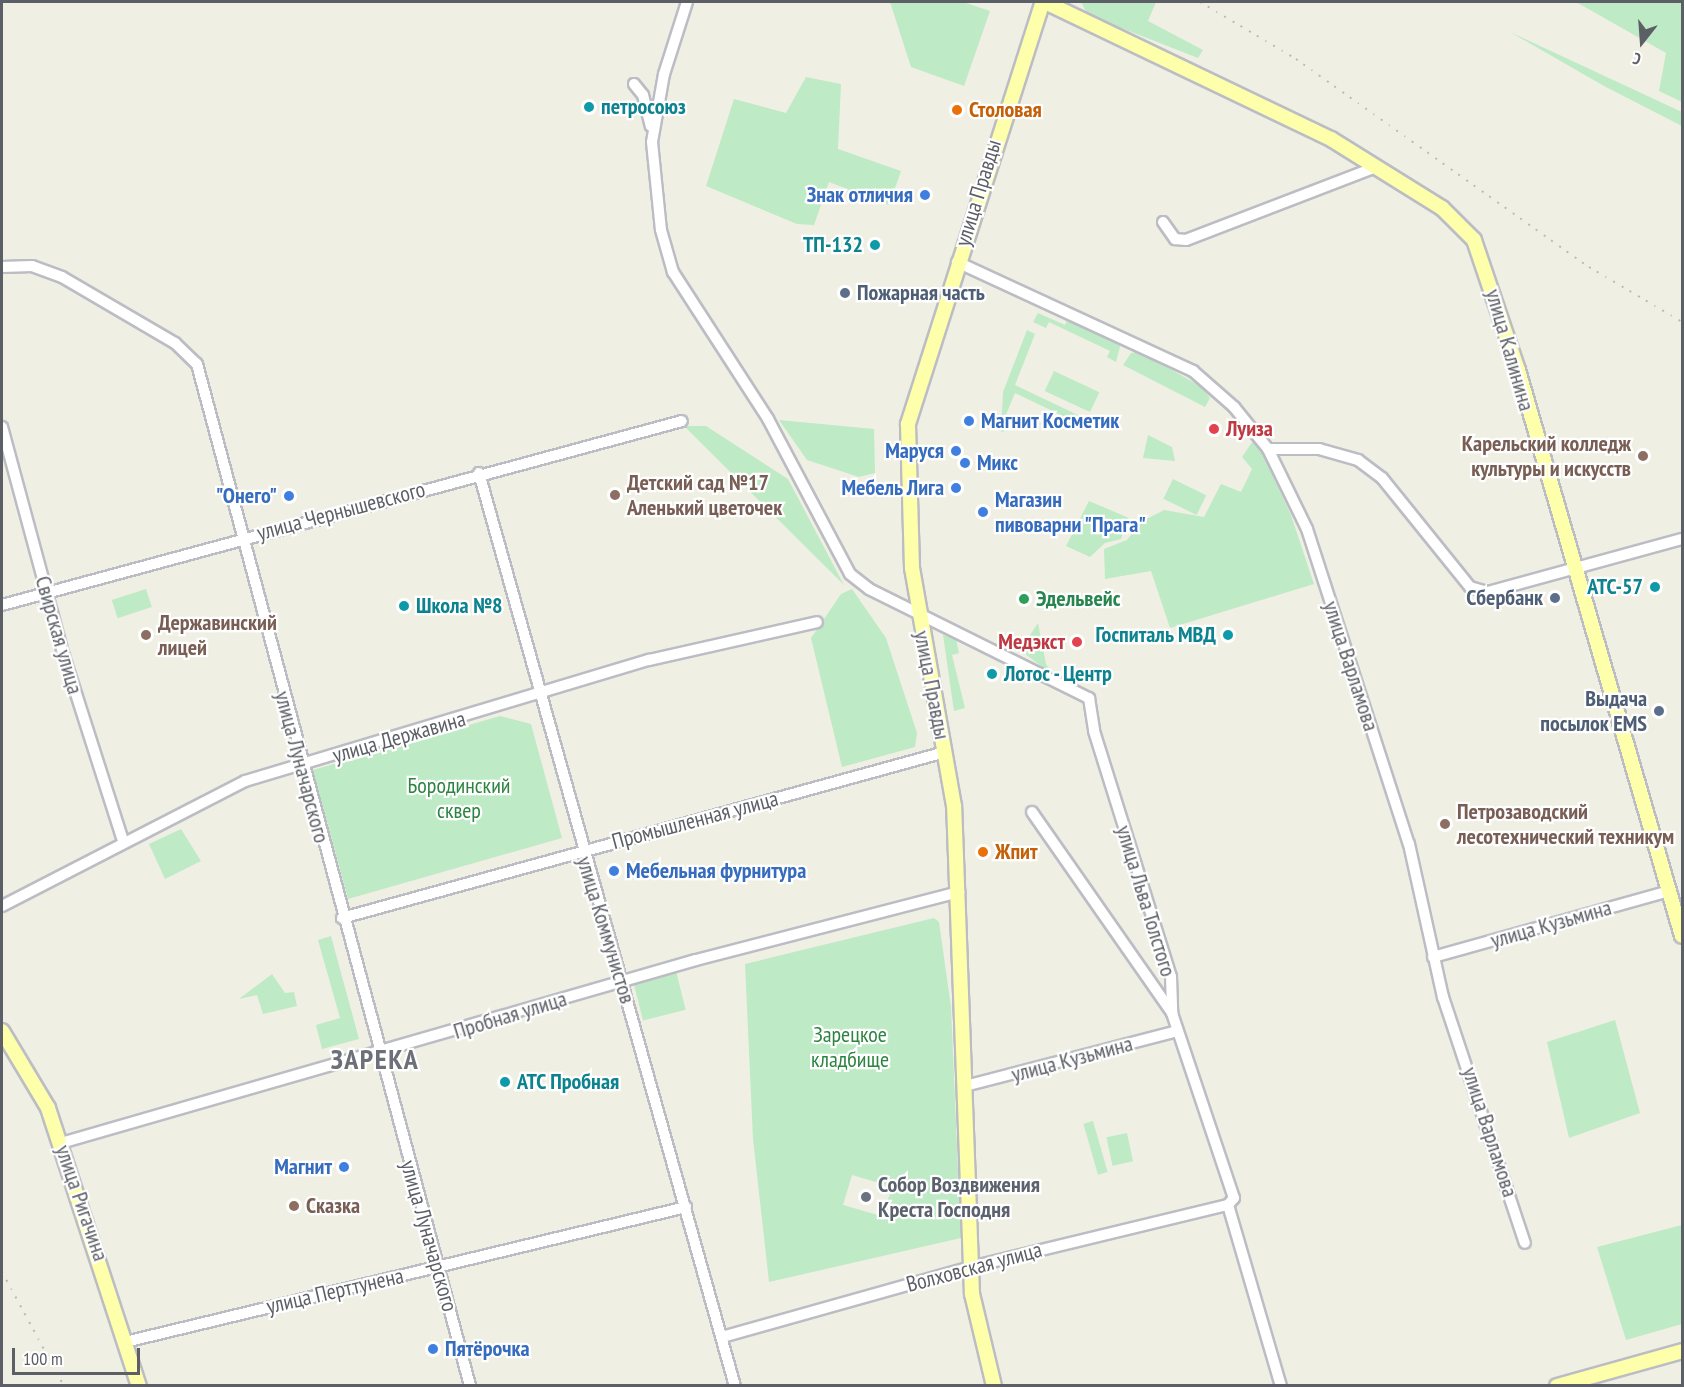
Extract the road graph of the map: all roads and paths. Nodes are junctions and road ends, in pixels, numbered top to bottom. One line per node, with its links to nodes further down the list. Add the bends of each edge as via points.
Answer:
1 (687, 2): 4 (street, via 664,74)
2 (1044, 2): 5 (main road, улица Калинина, via 1331,140); 7 (main road, улица Правды)
3 (634, 84): 4 (street, via 649,112)
4 (652, 142): 18 (street, via 661,230 673,272 768,419 834,553 869,589)
5 (1376, 167): 6 (street, via 1186,240 1175,239); 15 (main road, улица Калинина, via 1455,219 1481,254)
6 (1163, 222)
7 (957, 262): 11 (street, улица Варламова, via 1193,371 1234,406); 18 (main road, улица Правды, via 909,424 907,520)
8 (2, 267): 13 (street, улица Луначарского, via 32,266 62,277 175,343 197,364)
9 (682, 421): 12 (street, улица Чернышевского)
10 (2, 427): 16 (street, Свирская улица)
11 (1268, 449): 15 (street, via 1331,452 1358,460 1382,478 1470,587 1488,592); 31 (street, улица Варламова, via 1307,529 1329,596 1409,844)
12 (479, 473): 13 (street, улица Чернышевского); 20 (street, улица Коммунистов)
13 (241, 538): 16 (street, улица Чернышевского); 22 (street, улица Луначарского)
14 (1683, 539): 15 (street)
15 (1574, 570): 27 (main road, улица Калинина)
16 (46, 592): 17 (street, улица Чернышевского); 24 (street, Свирская улица)
17 (2, 605)
18 (919, 615): 21 (main road, улица Правды); 33 (street, улица Льва Толстого, via 1089,698 1094,731 1171,977)
19 (817, 622): 20 (street, улица Державина, via 654,659)
20 (540, 693): 22 (street, улица Державина); 25 (street, улица Коммунистов)
21 (945, 752): 25 (street, Промышленная улица); 26 (main road, улица Правды)
22 (303, 765): 24 (street, улица Державина, via 213,794); 29 (street, улица Луначарского)
23 (1032, 812): 33 (street)
24 (123, 841): 28 (street, улица Державина)
25 (582, 850): 29 (street, Промышленная улица); 32 (street, улица Коммунистов)
26 (959, 891): 32 (street, Пробная улица); 37 (main road, улица Правды)
27 (1669, 891): 30 (main road, улица Калинина); 31 (street, улица Кузьмина)
28 (2, 906)
29 (342, 918): 36 (street, улица Луначарского)
30 (1683, 936)
31 (1433, 957): 41 (street, улица Варламова)
32 (622, 982): 36 (street, Пробная улица); 40 (street, улица Коммунистов)
33 (1172, 1013): 35 (street, улица Льва Толстого)
34 (2, 1031): 38 (main road, улица Ригачина, via 48,1108)
35 (1178, 1031): 37 (street, улица Кузьмина); 39 (street, улица Льва Толстого, via 1234,1198)
36 (379, 1054): 38 (street, Пробная улица); 43 (street, улица Луначарского)
37 (966, 1086): 42 (main road, улица Правды)
38 (62, 1143): 45 (main road, улица Ригачина)
39 (1228, 1205): 42 (street, Волховская улица); 52 (street, улица Льва Толстого)
40 (686, 1207): 43 (street, улица Перттунена); 44 (street, улица Коммунистов)
41 (1525, 1243)
42 (971, 1267): 44 (street, Волховская улица); 51 (main road, улица Правды)
43 (438, 1268): 45 (street, улица Перттунена); 49 (street, улица Луначарского)
44 (722, 1337): 50 (street, улица Коммунистов)
45 (125, 1342): 48 (main road, улица Ригачина)
46 (1683, 1351): 47 (main road)
47 (1566, 1384)
48 (139, 1386)
49 (470, 1386)
50 (735, 1386)
51 (994, 1386)
52 (1281, 1386)

